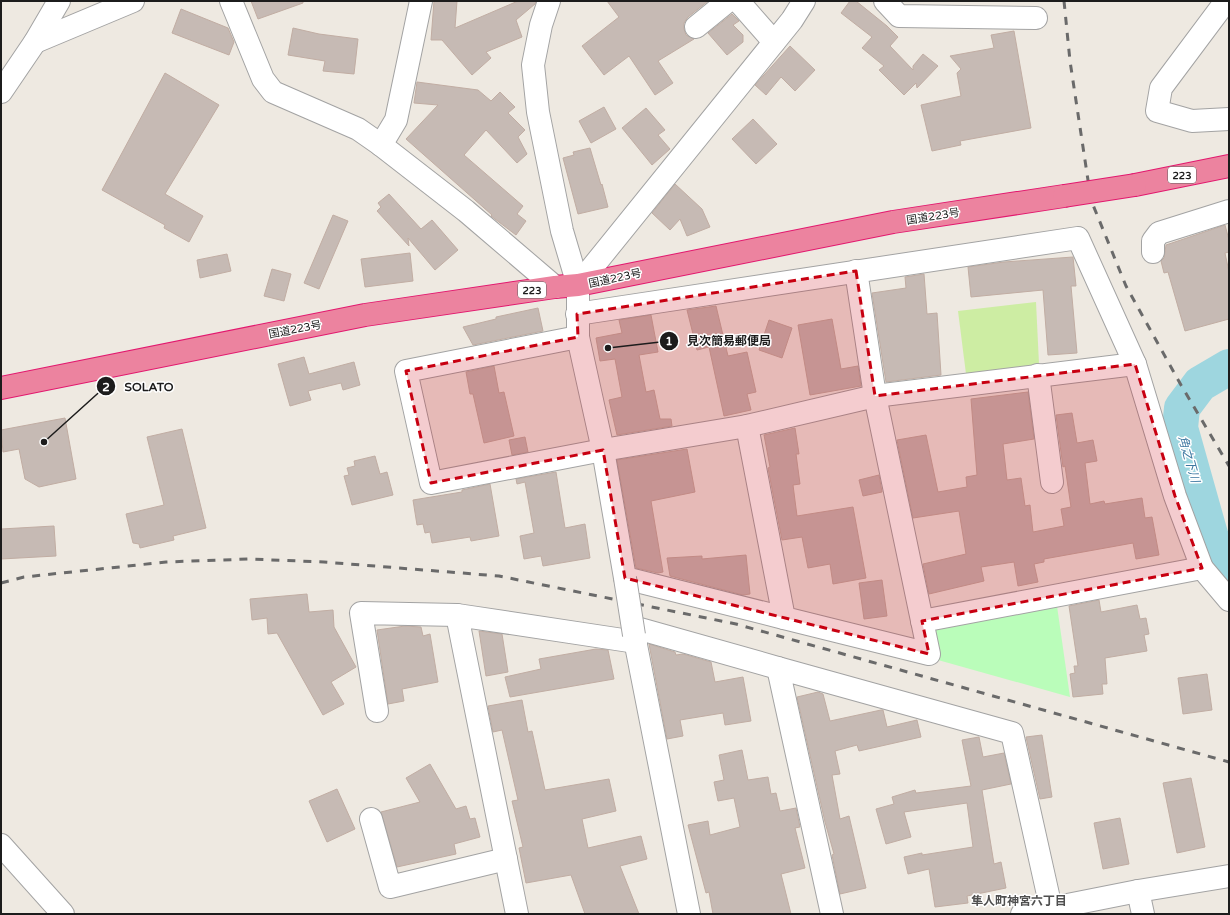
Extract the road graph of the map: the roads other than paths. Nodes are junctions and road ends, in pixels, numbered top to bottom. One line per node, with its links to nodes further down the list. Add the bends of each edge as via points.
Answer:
1 (59, 1): 13 (street)
2 (133, 1): 13 (street)
3 (231, 1): 17 (street, via 263,79 273,92 358,129)
4 (421, 1): 17 (street, via 396,120)
5 (549, 1): 22 (street, via 533,65 538,112 562,231)
6 (728, 1): 12 (street)
7 (738, 1): 14 (street)
8 (804, 1): 14 (street)
9 (885, 1): 11 (street, via 900,16)
10 (1226, 1): 16 (street, via 1161,88 1157,111 1192,121)
11 (1036, 18)
12 (696, 27)
13 (35, 42): 15 (street)
14 (774, 42): 22 (street)
15 (1, 92)
16 (1229, 119)
17 (382, 145): 23 (street)
18 (1229, 166): 22 (highway, 国道223号 / 223, bridge, via 1064,196 893,222)
19 (1229, 211): 20 (street, via 1159,233 1153,240)
20 (1153, 252)
21 (856, 271): 24 (street); 26 (street, via 1078,238); 29 (street)
22 (578, 286): 23 (highway, 国道223号 / 223); 24 (street)
23 (555, 287): 28 (highway, 国道223号 / 223, via 365,315)
24 (577, 314): 25 (street)
25 (578, 337): 31 (street); 31 (street, via 406,371 431,484)
26 (1135, 364): 27 (street); 33 (street, via 1175,496)
27 (1038, 375): 29 (street); 32 (street)
28 (1, 388)
29 (875, 396): 30 (street); 38 (street)
30 (747, 426): 31 (street); 37 (street)
31 (602, 450): 34 (street)
32 (1052, 482)
33 (1202, 568): 35 (street); 38 (street)
34 (625, 578): 37 (street); 39 (street, bridge)
35 (1229, 600)
36 (457, 615): 39 (street); 41 (street, via 361,613); 44 (street)
37 (784, 618): 38 (street, via 929,654)
38 (922, 621)
39 (634, 634): 40 (street); 50 (street)
40 (778, 668): 47 (street, via 1012,733); 51 (street)
41 (377, 711)
42 (371, 819): 44 (street, via 390,887)
43 (1, 845): 48 (street)
44 (506, 859): 49 (street)
45 (1229, 876): 46 (street)
46 (1138, 891): 47 (street); 53 (street)
47 (1051, 908): 52 (street)
48 (63, 914)
49 (518, 914)
50 (689, 914)
51 (832, 914)
52 (1022, 914)
53 (1143, 914)

